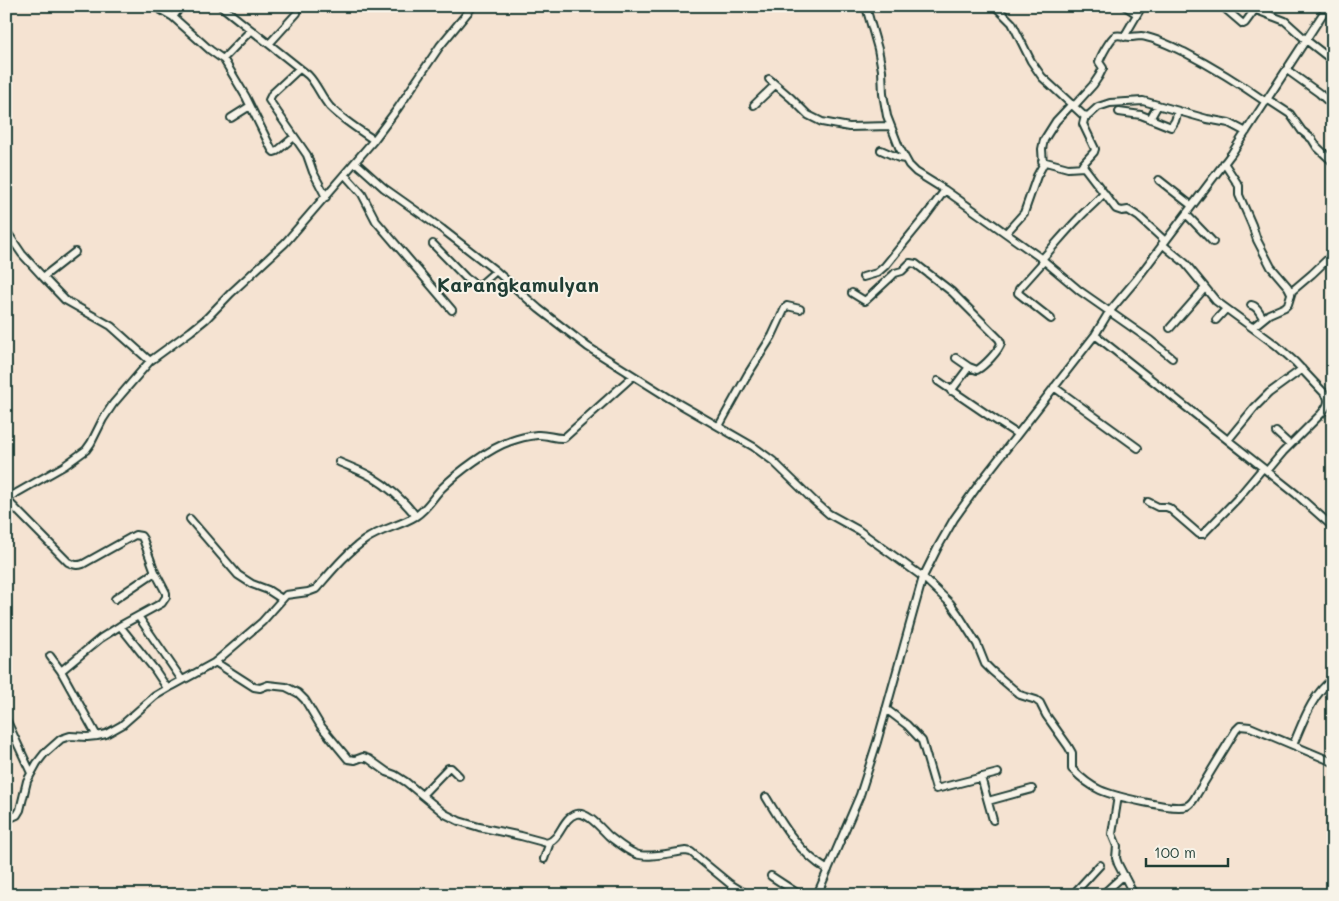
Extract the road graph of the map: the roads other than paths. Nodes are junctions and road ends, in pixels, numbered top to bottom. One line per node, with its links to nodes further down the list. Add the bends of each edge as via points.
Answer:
1 (154, 6): 14 (street)
2 (181, 6): 14 (street)
3 (221, 6): 15 (street)
4 (473, 6): 39 (street, via 440,46)
5 (995, 6): 27 (street, via 1012,23 1042,77)
6 (1125, 6): 13 (street)
7 (1142, 6): 13 (street)
8 (1222, 6): 11 (street, via 1243,24)
9 (1328, 6): 17 (street)
10 (866, 7): 36 (street, via 878,49)
11 (1256, 8): 17 (street, via 1285,21)
12 (297, 13): 18 (street)
13 (1138, 14): 16 (street)
14 (173, 17): 19 (street)
15 (251, 30): 18 (street); 19 (street)
16 (1124, 37): 25 (street, via 1151,38 1176,48); 27 (street, via 1116,35 1113,38 1099,62 1103,68 1099,76)
17 (1306, 40): 20 (street); 22 (street)
18 (269, 44): 21 (street)
19 (223, 59): 29 (street)
20 (1333, 61)
21 (299, 68): 38 (street, via 268,99); 39 (street, via 312,80 331,108)
22 (1287, 70): 25 (street); 30 (street)
23 (769, 79): 24 (street)
24 (775, 85): 26 (street); 36 (street, via 808,115 822,122 849,127)
25 (1266, 101): 37 (street); 44 (street, via 1290,114)
26 (754, 105)
27 (1073, 105): 33 (street); 42 (street, via 1053,124 1044,140)
28 (1158, 105): 31 (street); 33 (street, via 1143,101 1110,103); 35 (street)
29 (250, 106): 34 (street); 38 (street, via 274,152)
30 (1333, 106)
31 (1178, 111): 35 (street, via 1171,127); 37 (street, via 1229,123)
32 (1119, 112): 35 (street)
33 (1085, 116): 46 (street, via 1083,124 1095,149)
34 (231, 118)
35 (1150, 119)
36 (890, 126): 41 (street)
37 (1246, 132): 45 (street)
38 (294, 137): 51 (street, via 307,155)
39 (374, 140): 43 (street)
40 (881, 150): 41 (street)
41 (905, 159): 49 (street, via 916,172)
42 (1042, 161): 46 (street, via 1068,168); 54 (street, via 1024,213)
43 (355, 162): 47 (street); 62 (street, via 384,188)
44 (1333, 162)
45 (1224, 163): 52 (street); 67 (street, via 1239,186 1239,195 1257,240)
46 (1084, 167): 50 (street)
47 (345, 174): 51 (street); 71 (street, via 362,194 376,221)
48 (1159, 180): 52 (street)
49 (944, 190): 54 (street); 64 (street, via 885,266 877,273)
50 (1104, 193): 56 (street, via 1116,209 1128,210 1139,217); 61 (street)
51 (326, 197): 81 (street, via 285,243 206,319)
52 (1192, 206): 53 (street)
53 (1186, 214): 56 (street); 57 (street)
54 (1006, 232): 61 (street)
55 (9, 234): 63 (street)
56 (1164, 242): 65 (street); 72 (street)
57 (1213, 242)
58 (433, 244): 62 (street, via 476,285)
59 (75, 252): 63 (street)
60 (1333, 254): 67 (street)
61 (1043, 260): 72 (street); 74 (street, via 1018,292)
62 (496, 271): 84 (street, via 539,310)
63 (42, 277): 81 (street, via 65,300 111,326)
64 (863, 277)
65 (1205, 288): 70 (street); 77 (street)
66 (852, 293): 82 (street, via 865,301 895,273 910,263 916,264 952,292 999,339 998,349 979,370)
67 (1291, 293): 73 (street, via 1288,304)
68 (1251, 305): 73 (street)
69 (800, 308): 88 (street, via 785,308)
70 (1226, 309): 75 (street); 76 (street)
71 (452, 310)
72 (1109, 312): 78 (street); 80 (street)
73 (1263, 318): 76 (street)
74 (1050, 319)
75 (1216, 320)
76 (1253, 327): 83 (street)
77 (1170, 328)
78 (1095, 335): 86 (street); 91 (street)
79 (956, 358): 82 (street)
80 (1172, 358)
81 (150, 361): 96 (street, via 113,404 86,450 57,471)
82 (969, 367): 87 (street)
83 (1302, 369): 91 (street, via 1255,406); 92 (street, via 1329,401 1321,414)
84 (633, 376): 88 (street); 98 (street, via 564,438 539,435 509,441 442,487)
85 (938, 381): 87 (street)
86 (1054, 387): 90 (street); 93 (street)
87 (951, 391): 90 (street)
88 (719, 426): 102 (street, via 773,461 829,514 858,530)
89 (1276, 432): 92 (street)
90 (1017, 434): 102 (street, via 954,519)
91 (1228, 440): 95 (street)
92 (1290, 445): 95 (street)
93 (1138, 448)
94 (339, 462): 98 (street, via 371,476 397,495)
95 (1265, 469): 97 (street, via 1202,535 1169,508); 100 (street)
96 (6, 499): 101 (street, via 68,562 78,566 138,535 143,539)
97 (1148, 502)
98 (416, 516): 104 (street, via 365,540 312,591 288,594)
99 (190, 519): 104 (street, via 238,575)
100 (1333, 527)
101 (155, 572): 103 (street); 105 (street, via 166,597 162,603)
102 (923, 577): 113 (street); 124 (street, via 958,614 988,668 1020,695 1040,703 1072,753 1072,769 1086,782)
103 (115, 599)
104 (282, 599): 108 (street, via 262,622)
105 (138, 616): 106 (street); 111 (street)
106 (120, 626): 109 (street); 112 (street)
107 (50, 656): 109 (street)
108 (216, 662): 111 (street); 123 (street, via 254,687 286,687 298,694 348,759 369,759)
109 (61, 671): 115 (street)
110 (1333, 679): 116 (street, via 1319,692)
111 (182, 680): 112 (street)
112 (167, 688): 115 (street, via 122,726)
113 (886, 709): 121 (street, via 908,725 922,741 936,789); 132 (street, via 860,795)
114 (6, 719): 118 (street)
115 (97, 736): 118 (street, via 61,739 44,754)
116 (1293, 745): 117 (street); 124 (street, via 1240,726 1187,806)
117 (1333, 762)
118 (31, 773): 127 (street, via 20,810)
119 (998, 773): 121 (street)
120 (459, 776): 123 (street, via 448,768)
121 (981, 777): 126 (street)
122 (1032, 790): 126 (street)
123 (422, 795): 129 (street, via 459,821)
124 (1118, 796): 133 (street, via 1112,834 1117,846 1117,862)
125 (766, 797): 132 (street, via 797,843)
126 (988, 801): 128 (street)
127 (6, 820)
128 (993, 820)
129 (550, 842): 130 (street); 135 (street, via 568,819 580,813 638,855 691,852)
130 (544, 859)
131 (1100, 865): 138 (street, via 1077,890)
132 (828, 870): 137 (street)
133 (1124, 875): 139 (street); 140 (street)
134 (771, 876): 136 (street)
135 (748, 895)
136 (800, 895)
137 (817, 895)
138 (1079, 895)
139 (1102, 895)
140 (1134, 895)

